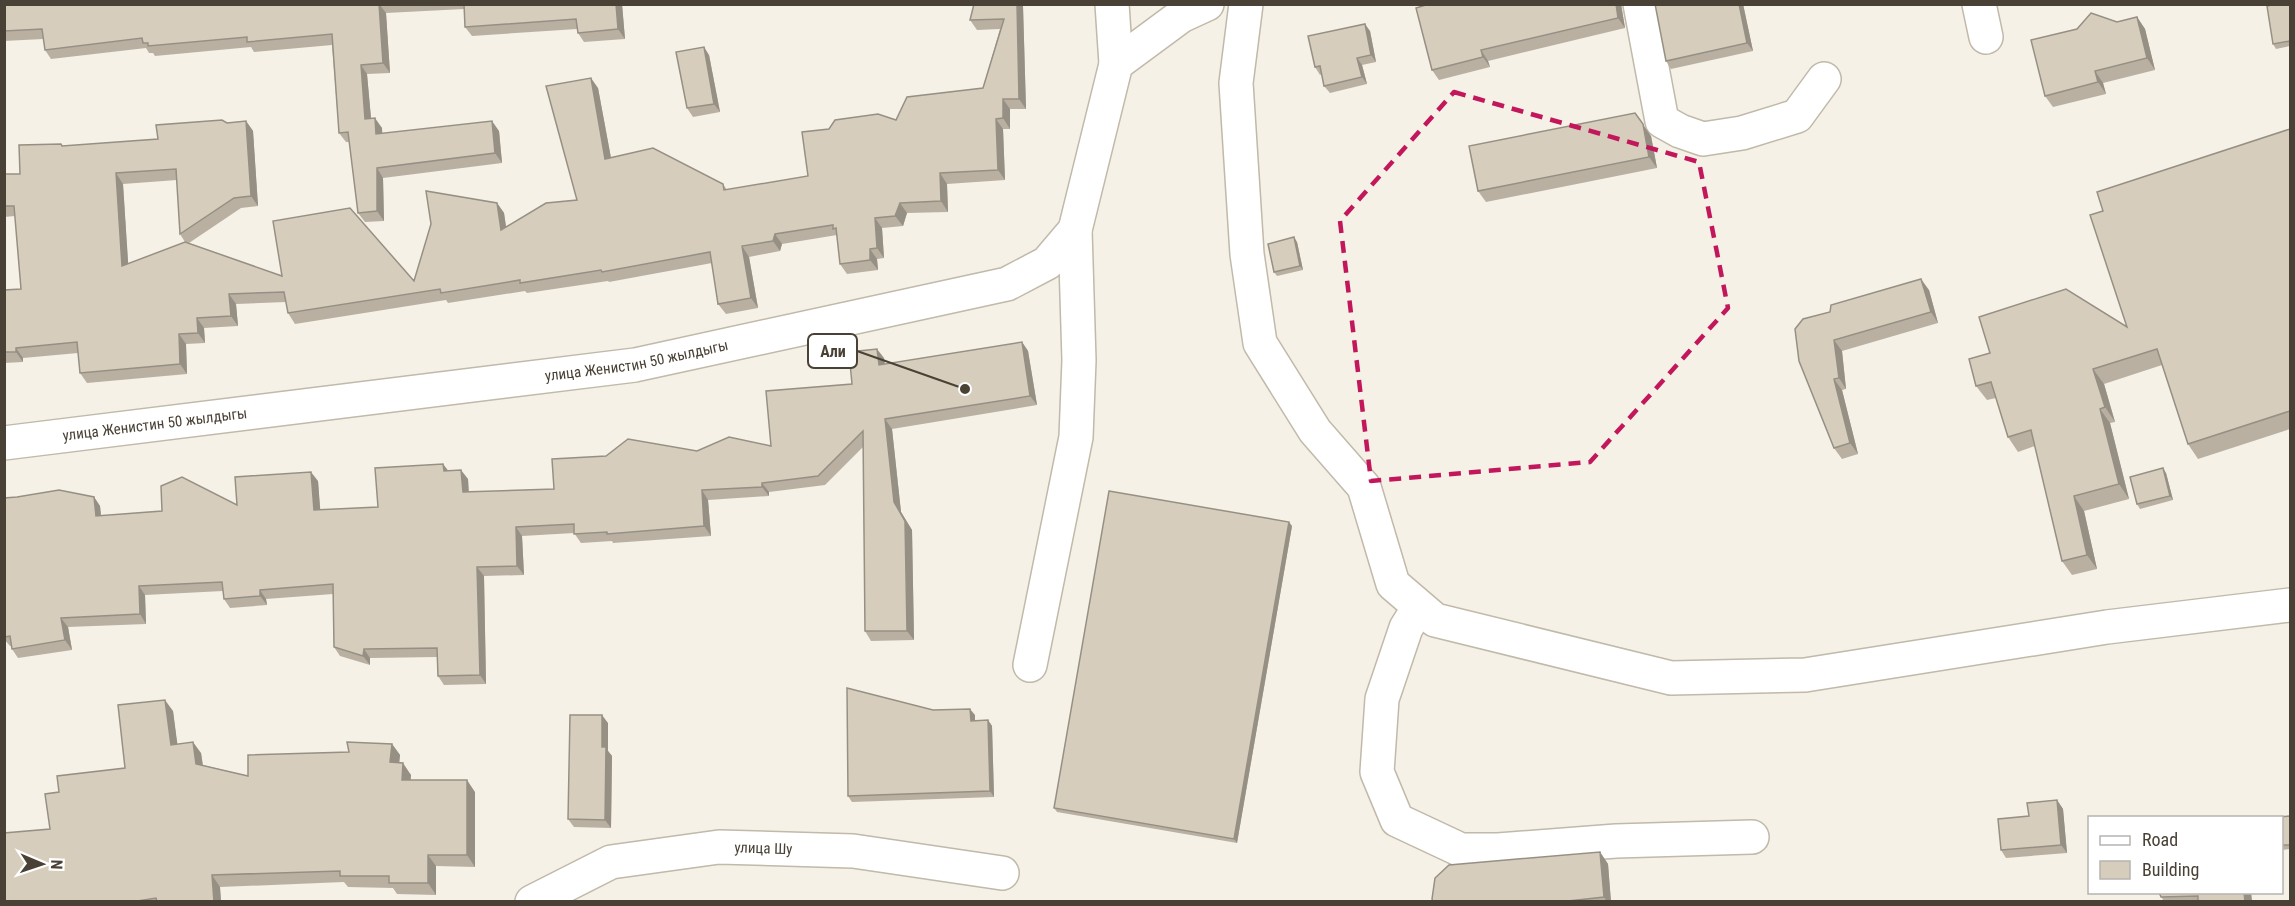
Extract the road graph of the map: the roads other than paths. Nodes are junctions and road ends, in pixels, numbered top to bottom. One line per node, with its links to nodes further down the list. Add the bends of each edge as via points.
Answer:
1 (1112, 4): 7 (street, улица Женистин 50 жылдыгы)
2 (1207, 4): 7 (street, via 1181,16)
3 (1246, 4): 12 (street, via 1236,83 1247,254 1260,343 1315,430 1364,487 1393,584)
4 (1640, 4): 8 (street, via 1662,121 1680,131 1703,139 1742,133 1797,116)
5 (1979, 4): 6 (street)
6 (1986, 37)
7 (1116, 64): 9 (street, улица Женистин 50 жылдыгы)
8 (1824, 79)
9 (1075, 230): 10 (street, улица Женистин 50 жылдыгы, via 1047,263 1007,284 635,365); 13 (street, via 1079,360 1076,437)
10 (4, 443)
11 (2290, 605): 12 (street, via 2107,627 1805,675 1671,678 1435,620)
12 (1419, 606): 14 (street, via 1406,628 1382,699 1377,772 1397,820 1461,850)
13 (1030, 665)
14 (1752, 837)
15 (1002, 873): 16 (street, улица Шу, via 853,850 719,847 611,862)
16 (532, 902)

